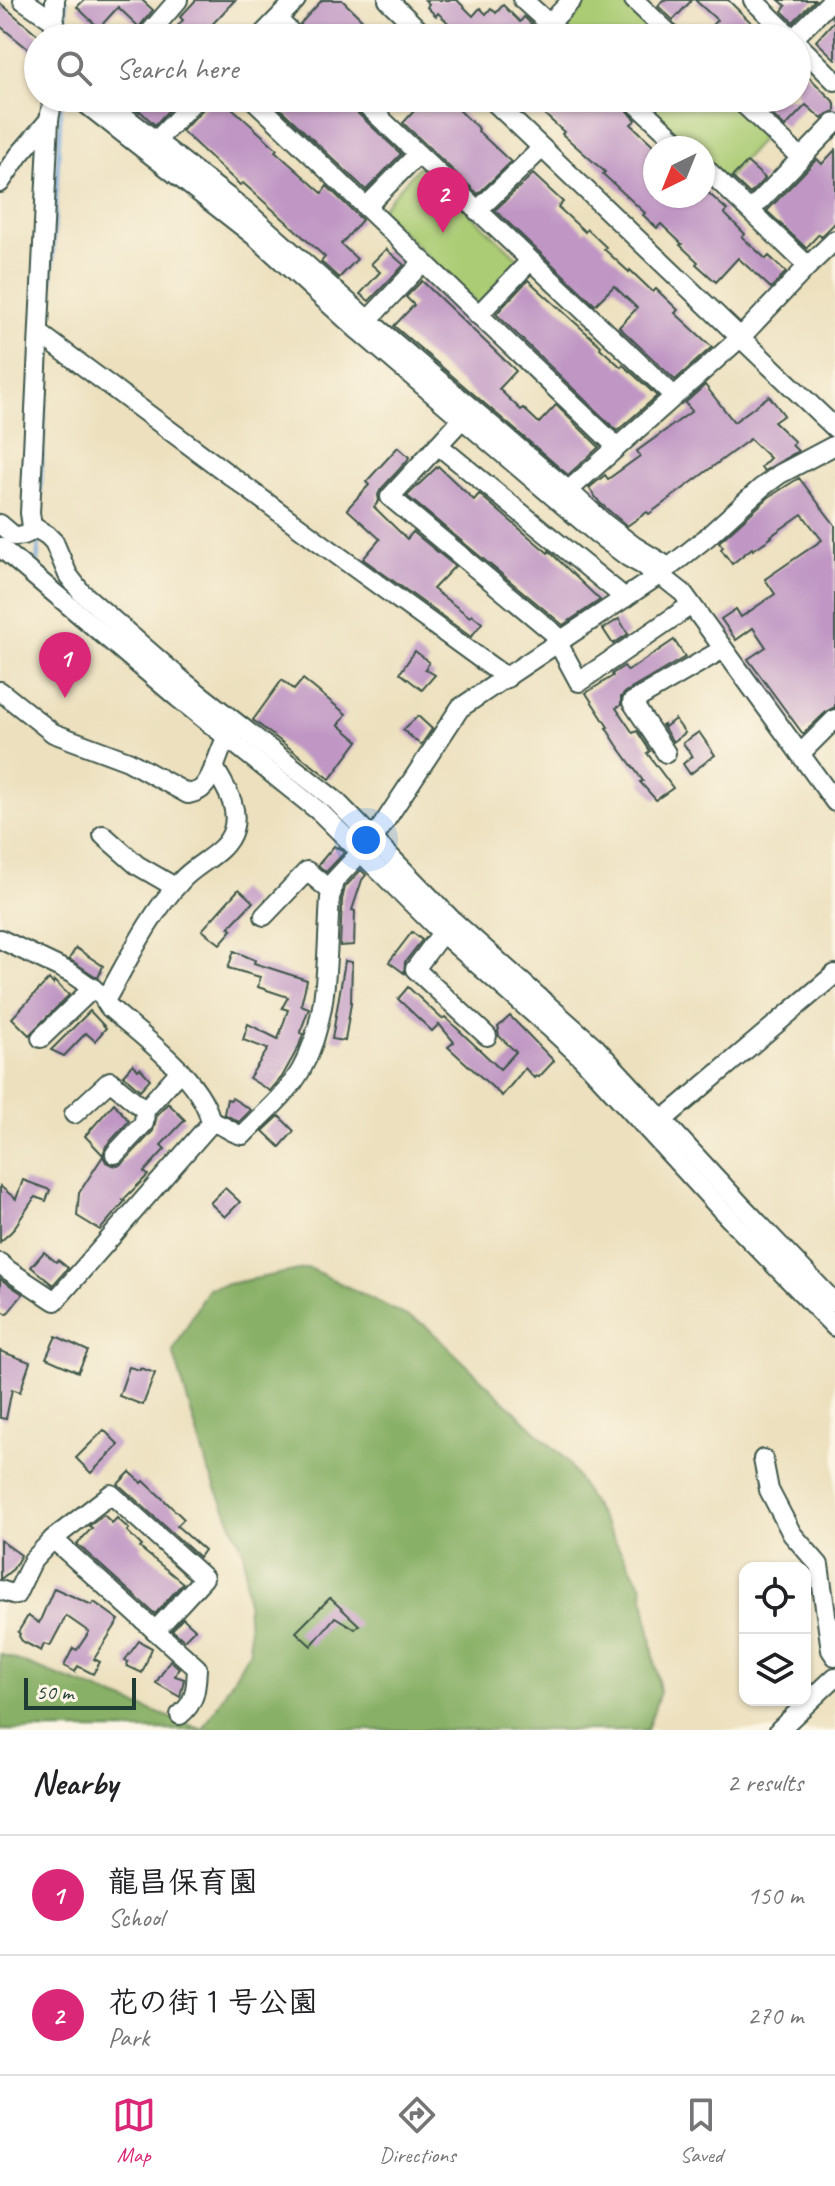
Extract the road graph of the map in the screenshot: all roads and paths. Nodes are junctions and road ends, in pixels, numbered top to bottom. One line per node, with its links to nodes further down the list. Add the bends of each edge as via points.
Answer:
1 (23, 0): 12 (street)
2 (55, 0): 13 (street)
3 (296, 0): 11 (street)
4 (388, 0): 17 (street)
5 (523, 0): 18 (street)
6 (572, 0): 18 (street)
7 (753, 0): 20 (street)
8 (832, 0): 21 (street)
9 (175, 1): 14 (street)
10 (641, 2): 19 (street)
11 (278, 20): 15 (street); 16 (street)
12 (48, 24)
13 (54, 24)
14 (156, 24)
15 (274, 24)
16 (282, 24)
17 (413, 24)
18 (549, 24)
19 (661, 24)
20 (778, 24)
21 (807, 24)
22 (811, 57): 23 (street)
23 (835, 81)
24 (62, 112): 41 (street, via 19,155)
25 (70, 112): 51 (street)
26 (83, 112): 54 (street, via 257,238)
27 (91, 112): 36 (street)
28 (184, 112): 36 (street)
29 (267, 112): 42 (street)
30 (374, 112): 38 (street)
31 (505, 112): 37 (street)
32 (645, 112): 35 (street)
33 (752, 112): 39 (street)
34 (835, 123): 39 (street)
35 (671, 136)
36 (156, 141): 50 (street, via 246,211)
37 (542, 148): 44 (street); 52 (street)
38 (418, 154): 42 (street); 44 (street)
39 (801, 158): 43 (street)
40 (715, 177): 43 (street)
41 (0, 183)
42 (366, 207): 47 (street)
43 (751, 210): 48 (street)
44 (477, 211): 46 (street)
45 (835, 240): 48 (street)
46 (530, 261): 49 (street); 53 (street)
47 (423, 262): 49 (street); 50 (street)
48 (808, 266): 52 (street)
49 (478, 315): 58 (street)
50 (368, 320): 59 (street)
51 (45, 338): 61 (street, via 30,513); 69 (street)
52 (740, 338): 53 (street); 55 (street)
53 (674, 396): 58 (street)
54 (462, 419): 56 (street); 59 (street)
55 (835, 428)
56 (438, 445): 63 (street); 67 (street, via 390,497)
57 (835, 445): 64 (street, via 780,474)
58 (617, 447): 59 (street)
59 (563, 495): 60 (street); 64 (street, via 578,501)
60 (588, 526): 63 (street); 64 (street, via 628,557)
61 (37, 529): 62 (street); 72 (street, via 54,542 81,592)
62 (6, 540): 72 (street, via 178,698)
63 (566, 551): 65 (street)
64 (664, 571): 65 (street); 66 (street)
65 (625, 598): 67 (street)
66 (691, 605): 67 (street, via 579,682); 68 (street)
67 (560, 642): 69 (street)
68 (723, 649): 73 (street); 74 (street, via 632,702)
69 (507, 678): 78 (street, via 460,708)
70 (0, 691): 75 (street, via 53,733 128,761 188,794 202,789)
71 (835, 719): 73 (street)
72 (231, 730): 75 (street); 78 (street, via 336,801)
73 (803, 750): 76 (street)
74 (666, 753)
75 (214, 767): 79 (street, via 232,800 233,831 224,847)
76 (835, 802)
77 (103, 835): 79 (street, via 137,865)
78 (367, 845): 80 (street, via 334,881); 82 (street)
79 (175, 887): 85 (street)
80 (332, 892): 81 (street, via 307,871); 93 (street, via 322,1016 302,1069 243,1135)
81 (264, 916)
82 (446, 927): 86 (street, via 415,969); 88 (street)
83 (0, 939): 85 (street)
84 (835, 974): 92 (street)
85 (100, 993): 87 (street); 89 (street)
86 (487, 1036)
87 (41, 1038)
88 (589, 1053): 92 (street); 97 (street, via 728,1217)
89 (180, 1071): 90 (street); 93 (street, via 199,1091)
90 (145, 1110): 91 (street, via 110,1081); 94 (street, via 144,1123)
91 (74, 1114)
92 (663, 1120): 96 (street)
93 (211, 1123): 95 (street, via 55,1301)
94 (115, 1154)
95 (0, 1263)
96 (835, 1303)
97 (835, 1327)
98 (763, 1459): 102 (street, via 769,1490 792,1534 819,1565)
99 (53, 1539): 100 (street, via 33,1560 16,1595); 101 (street); 101 (street, via 111,1494 204,1578)
100 (0, 1590)
101 (155, 1631): 104 (street, via 197,1668 196,1693)
102 (835, 1656)
103 (835, 1677): 105 (street)
104 (180, 1715)
105 (792, 1726)

